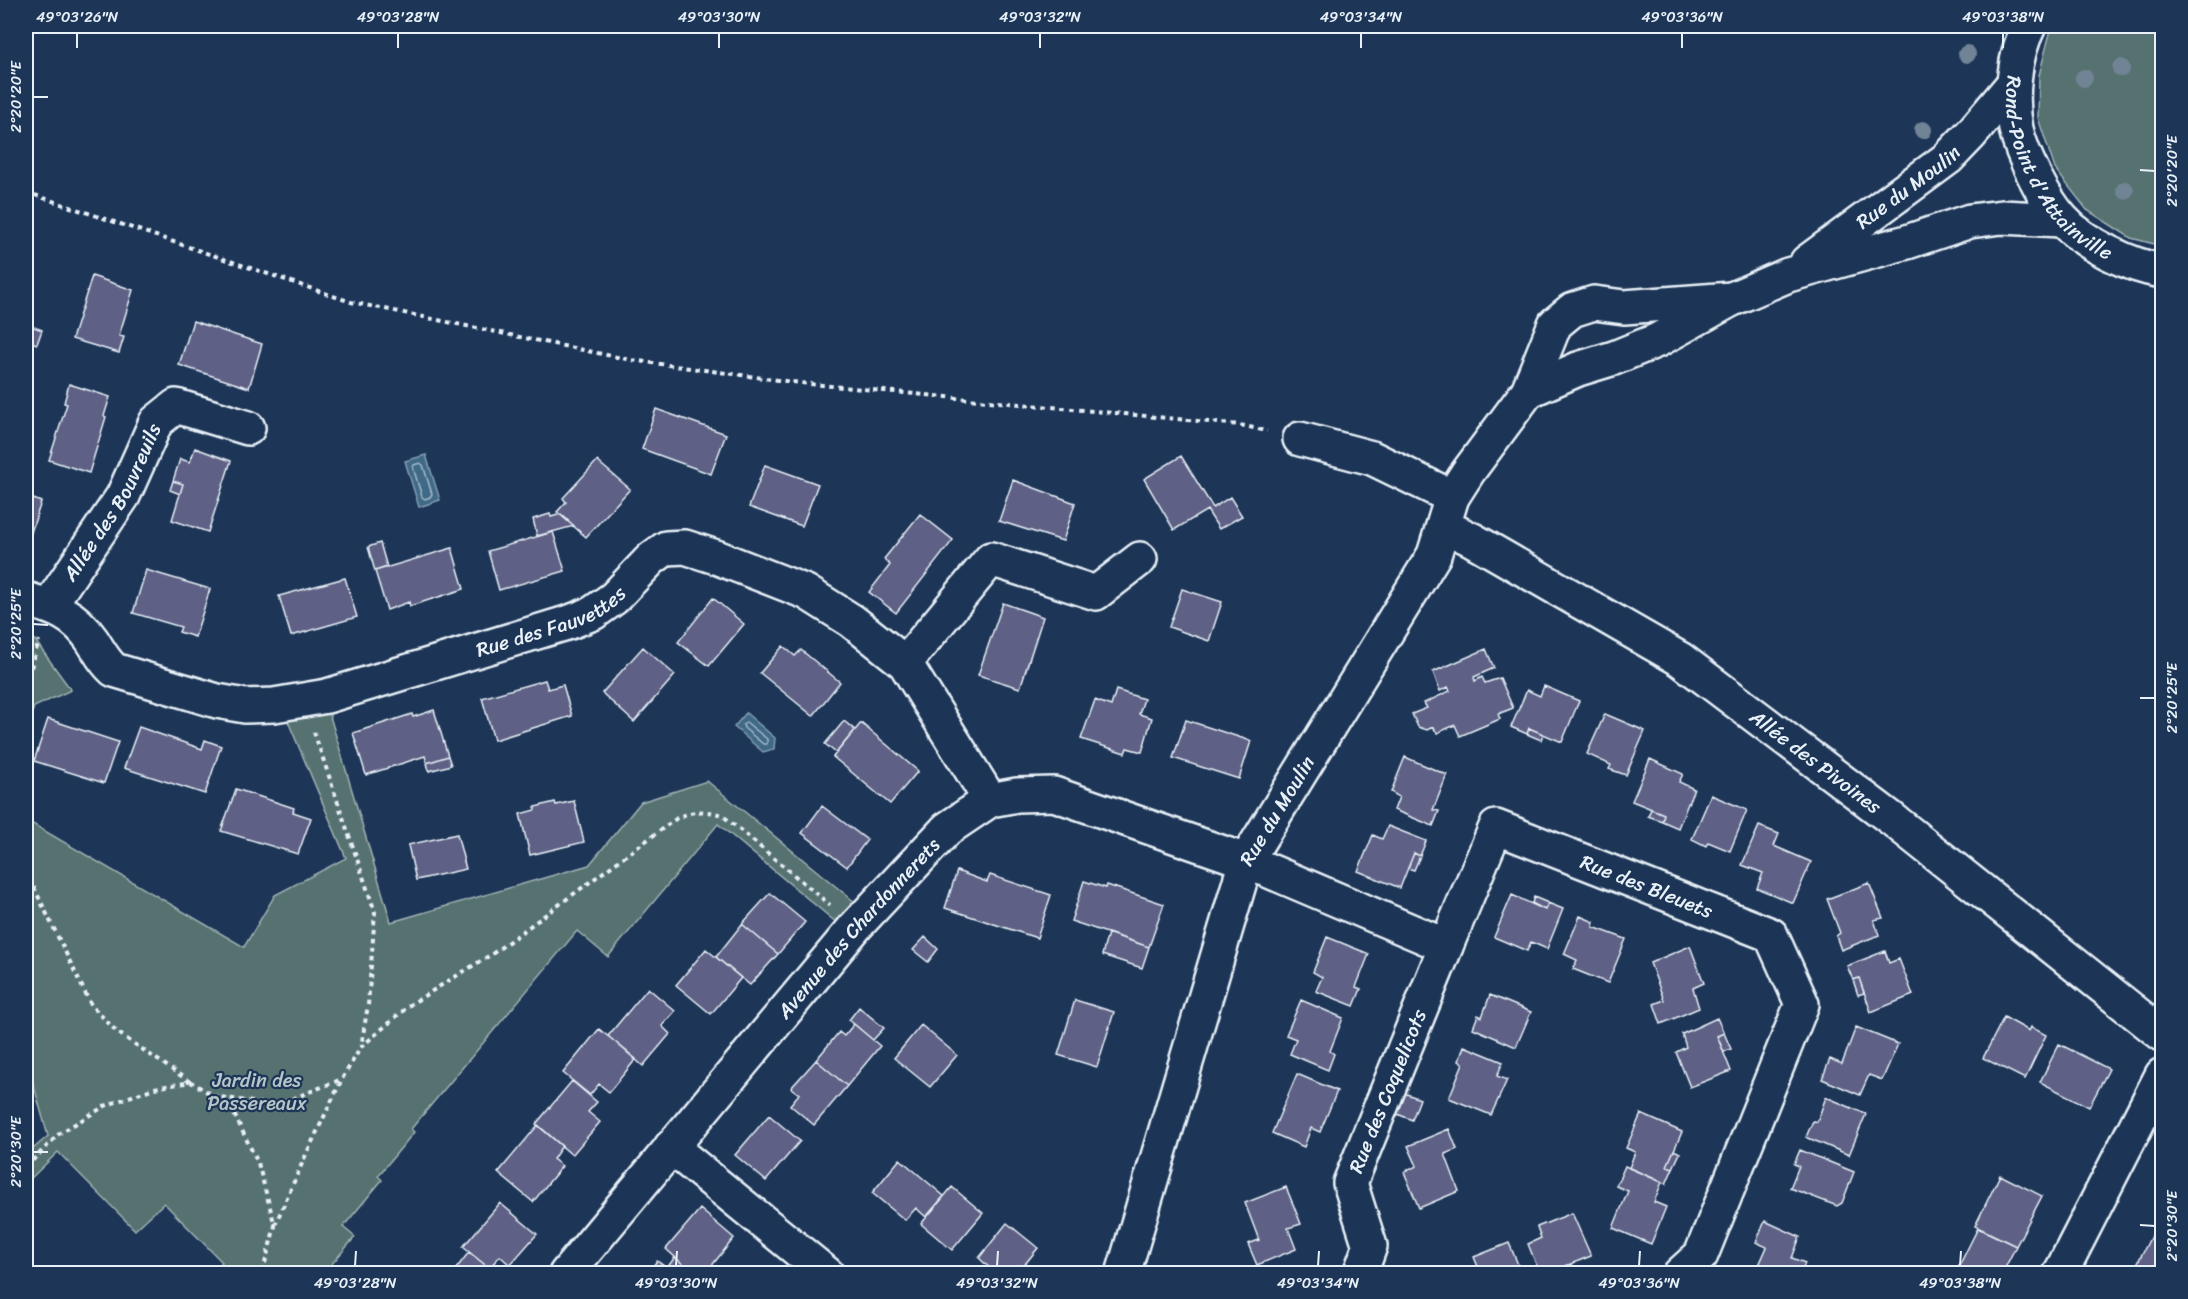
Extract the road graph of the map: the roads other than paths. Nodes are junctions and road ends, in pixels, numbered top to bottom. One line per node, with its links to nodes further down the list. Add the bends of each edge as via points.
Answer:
1 (2029, 26): 2 (street, Rond-Point d'Attainville)
2 (2013, 84): 3 (street, Rond-Point d'Attainville, via 2016,130 2036,180); 5 (street, Rue du Moulin, via 1948,158)
3 (2062, 220): 4 (street, Rond-Point d'Attainville, via 2090,242 2123,260); 5 (street, Rue du Moulin, via 2002,217 1970,221)
4 (2163, 271)
5 (1788, 275): 6 (street, Rue du Moulin)
6 (1732, 298): 7 (street, Rue du Moulin, via 1658,340); 7 (street, Rue du Moulin, via 1635,307 1594,303 1572,310 1556,324)
7 (1528, 391): 10 (street, Rue du Moulin, via 1468,472)
8 (248, 428): 12 (street, Allée des Bouvreuils, via 176,406 156,422 123,496)
9 (1300, 439): 10 (street, Allée des Pivoines, via 1372,458)
10 (1448, 511): 15 (street, Rue du Moulin, via 1434,555); 17 (street, Allée des Pivoines, via 1473,540 1680,659 1892,819)
11 (1140, 559): 13 (street, via 1096,593 991,559)
12 (37, 602): 13 (street, Rue des Fauvettes, via 78,622 103,661 114,670 217,701 245,706 274,705 349,689 570,622 593,613 614,598 666,548 685,547 806,592 852,621)
13 (904, 663): 14 (street, Rue des Fauvettes)
14 (990, 800): 15 (street, Avenue des Chardonnerets, via 1054,794); 19 (street, Avenue des Chardonnerets, via 947,829 855,927)
15 (1246, 861): 16 (street); 22 (street, Rue du Moulin)
16 (1446, 946): 23 (street, Rue des Coquelicots, via 1350,1183 1370,1246); 24 (street, Rue des Bleuets, via 1496,827 1771,935 1802,1004 1701,1255)
17 (2163, 1034)
18 (2163, 1075): 25 (street)
19 (671, 1148): 20 (street, Avenue des Chardonnerets); 21 (street)
20 (566, 1274)
21 (827, 1274)
22 (1123, 1274)
23 (1360, 1274)
24 (1680, 1274)
25 (2060, 1274)

